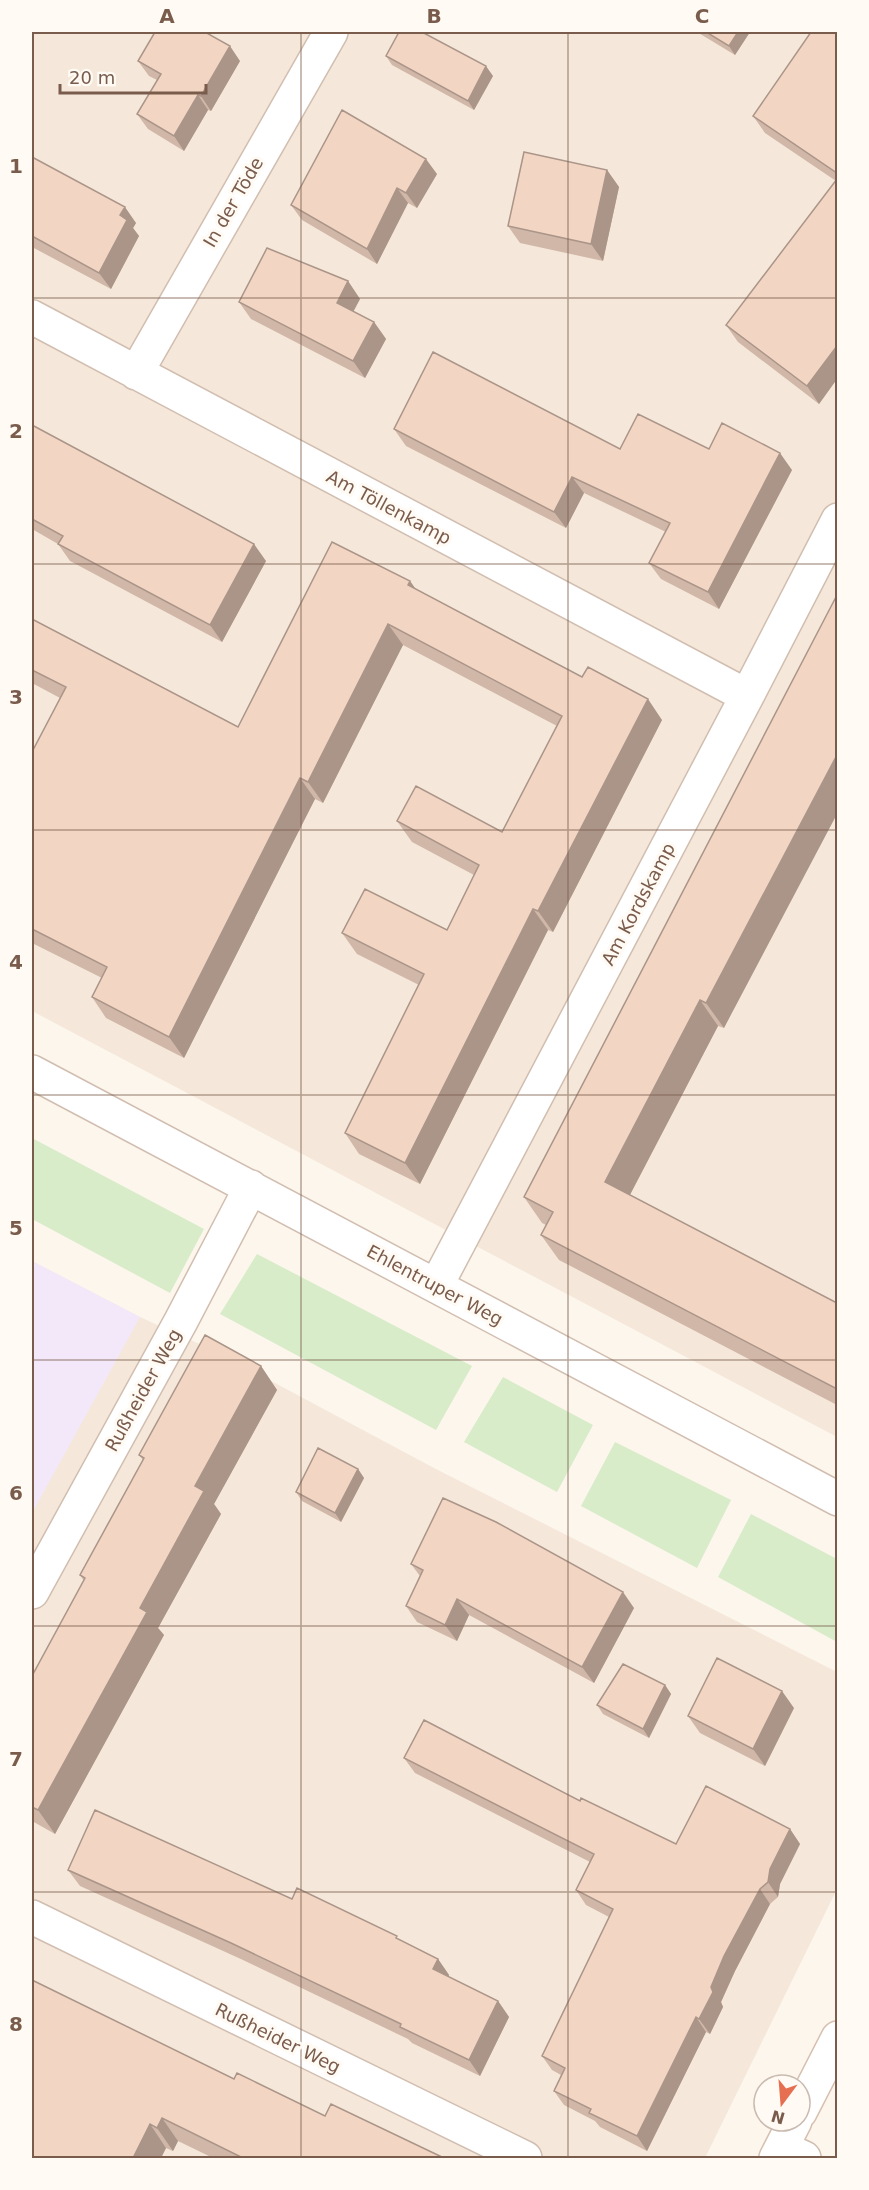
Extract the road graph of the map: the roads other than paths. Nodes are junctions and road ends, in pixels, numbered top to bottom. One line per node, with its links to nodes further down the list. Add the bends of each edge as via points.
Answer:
1 (331, 32): 3 (street, In der Töde)
2 (32, 317): 3 (street, Am Töllenkamp)
3 (136, 373): 5 (street, Am Töllenkamp)
4 (837, 520): 5 (street, Am Kordskamp)
5 (747, 696): 8 (street, Am Kordskamp)
6 (32, 1072): 7 (street, Ehlentruper Weg)
7 (251, 1187): 8 (street, Ehlentruper Weg); 10 (street, Rußheider Weg)
8 (436, 1286): 9 (street, Ehlentruper Weg)
9 (837, 1499)
10 (32, 1592)
11 (32, 1917): 14 (street, Rußheider Weg)
12 (837, 2038): 13 (street)
13 (812, 2088)
14 (525, 2158)

